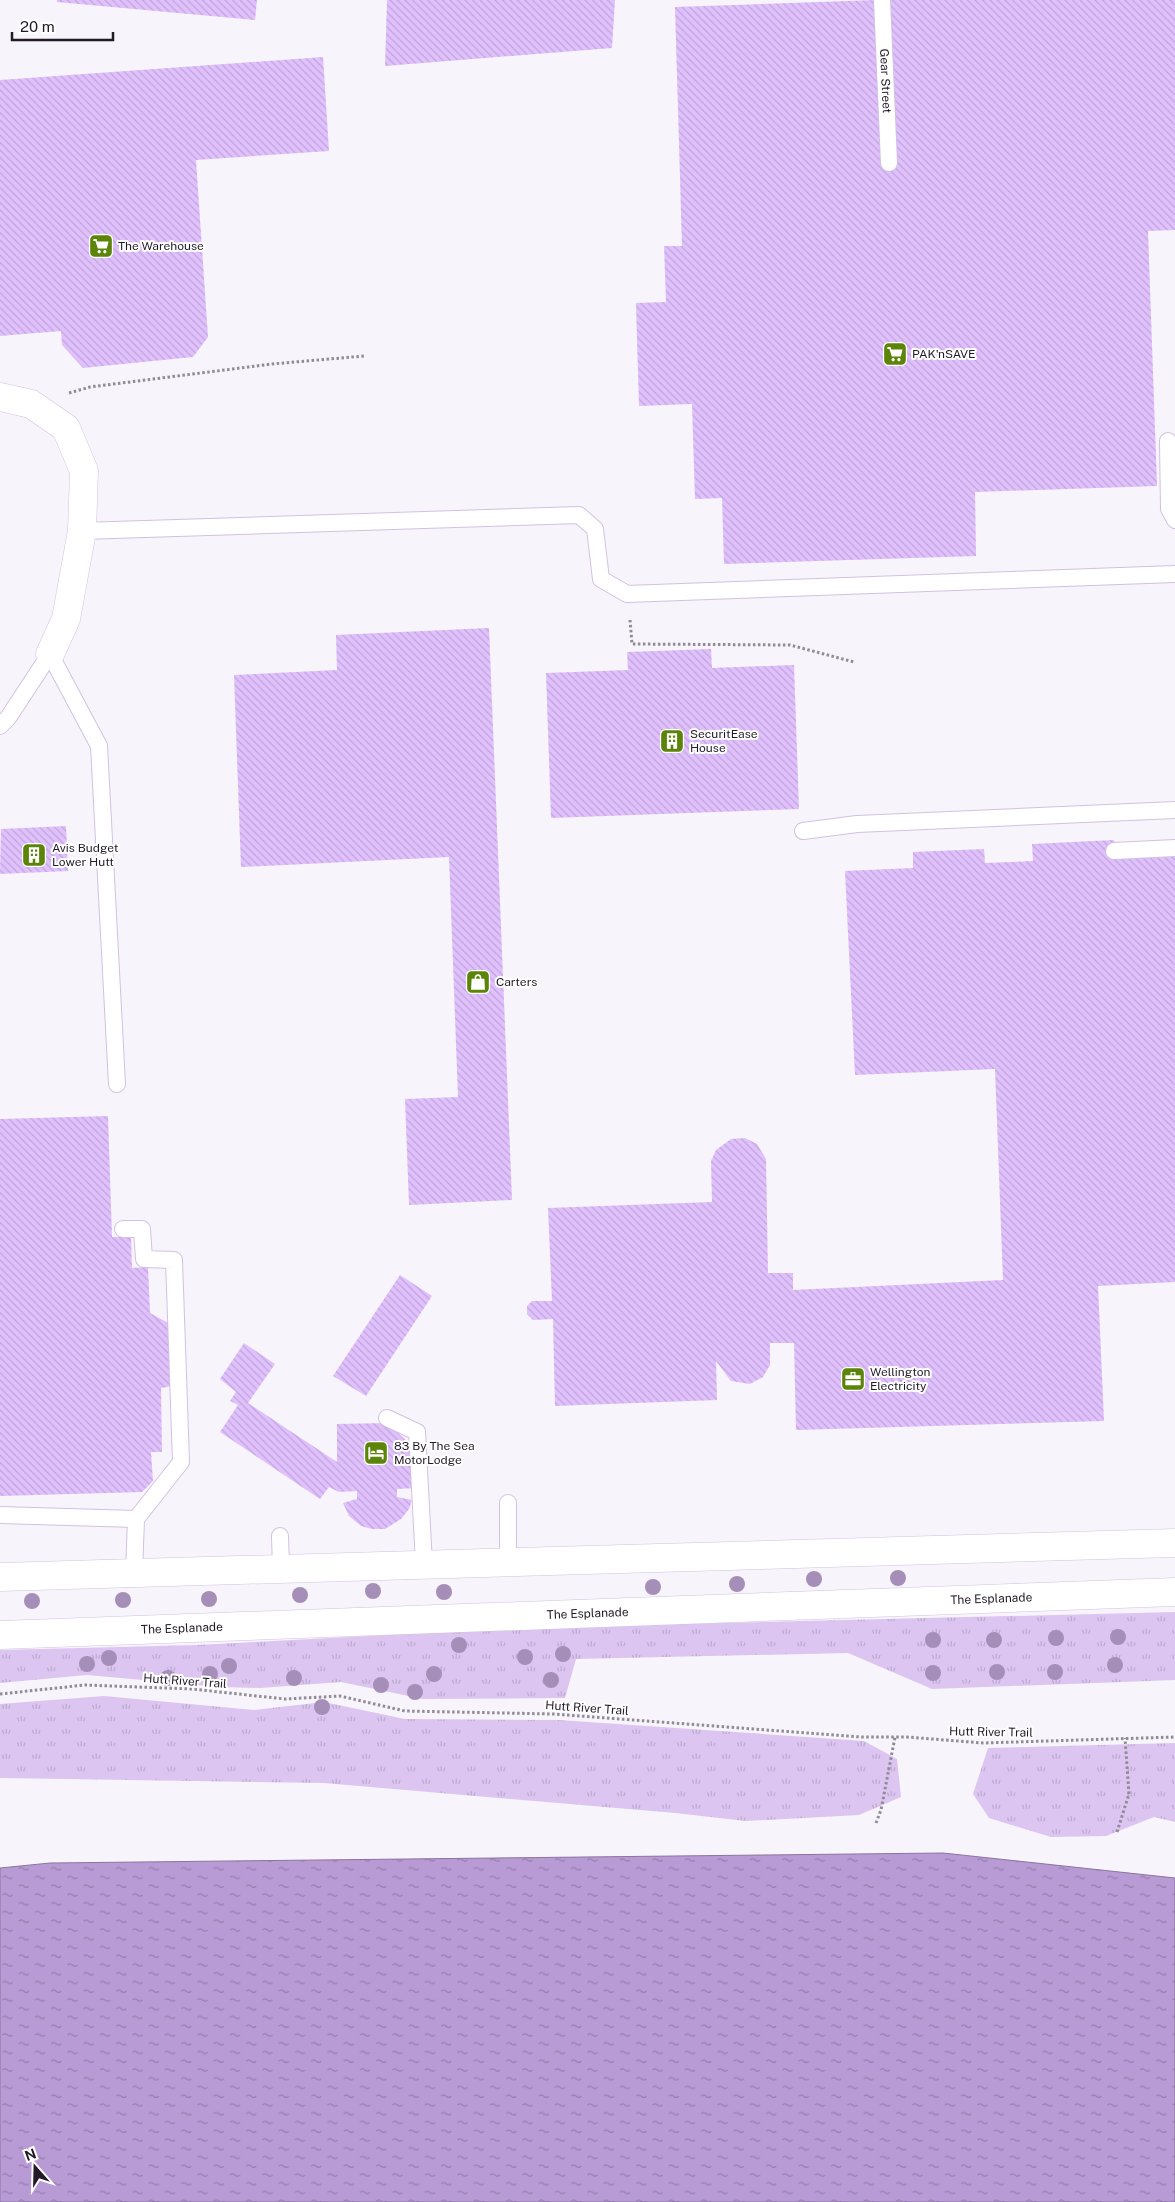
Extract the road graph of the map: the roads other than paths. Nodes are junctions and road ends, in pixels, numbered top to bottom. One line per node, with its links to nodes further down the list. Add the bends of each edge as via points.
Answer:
1 (882, 0): 2 (lane, Gear Street)
2 (889, 163)
3 (0, 397): 7 (main road, via 31,404 66,428 84,471)
4 (1168, 441): 5 (lane)
5 (1172, 495): 6 (lane, via 1169,509)
6 (1175, 520)
7 (82, 531): 8 (lane, via 579,515 595,529 601,579 627,594); 9 (main road, via 66,619)
8 (1175, 574)
9 (50, 654): 10 (lane); 15 (lane, via 99,746)
10 (0, 726)
11 (1175, 810): 12 (lane, via 857,824)
12 (803, 831)
13 (1175, 848): 14 (lane)
14 (1114, 851)
15 (117, 1084)
16 (123, 1229): 20 (lane, via 142,1228 144,1259 174,1260 181,1462)
17 (387, 1418): 24 (lane, via 417,1432)
18 (508, 1503): 23 (lane)
19 (0, 1516): 20 (lane)
20 (136, 1519): 26 (lane)
21 (280, 1536): 25 (lane)
22 (1175, 1543): 23 (main road)
23 (508, 1562): 24 (main road)
24 (424, 1564): 25 (main road)
25 (281, 1568): 26 (main road)
26 (134, 1573): 27 (main road)
27 (0, 1577)
28 (1175, 1592): 29 (main road, The Esplanade)
29 (0, 1635)

